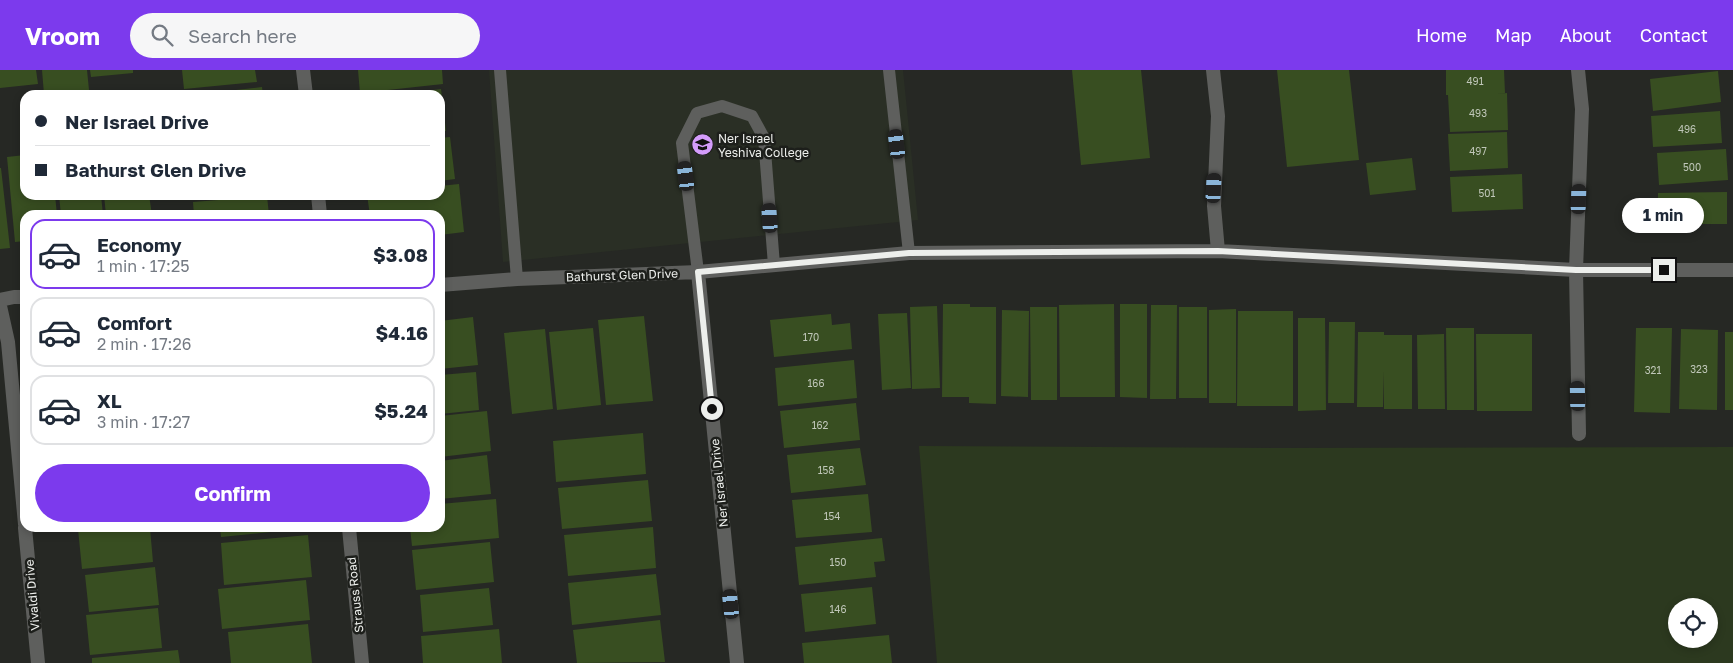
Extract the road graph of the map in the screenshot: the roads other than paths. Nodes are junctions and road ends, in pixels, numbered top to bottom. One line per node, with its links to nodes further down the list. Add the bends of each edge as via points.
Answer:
1 (303, 70): 6 (street)
2 (500, 70): 13 (lane)
3 (889, 70): 8 (lane)
4 (1212, 70): 7 (street, via 1218,116 1214,206)
5 (1578, 70): 10 (street, via 1582,110)
6 (305, 90)
7 (1218, 251): 8 (street, Bathurst Glen Drive); 10 (street, Bathurst Glen Drive)
8 (909, 253): 9 (street, Bathurst Glen Drive)
9 (774, 265): 12 (street, Bathurst Glen Drive); 12 (lane, via 764,138 752,116 722,106 697,113 682,143)
10 (1576, 270): 11 (street, Bathurst Glen Drive); 18 (street)
11 (1733, 270)
12 (698, 272): 13 (street, Bathurst Glen Drive); 24 (street, Ner Israel Drive)
13 (517, 279): 14 (street, Bathurst Glen Drive)
14 (445, 285)
15 (20, 298): 16 (street)
16 (0, 300)
17 (0, 306): 19 (street, Vivaldi Drive, via 8,342)
18 (1579, 434)
19 (20, 472)
20 (26, 532): 22 (street, Vivaldi Drive)
21 (349, 532): 23 (street, Strauss Road)
22 (38, 663)
23 (362, 663)
24 (737, 663)

